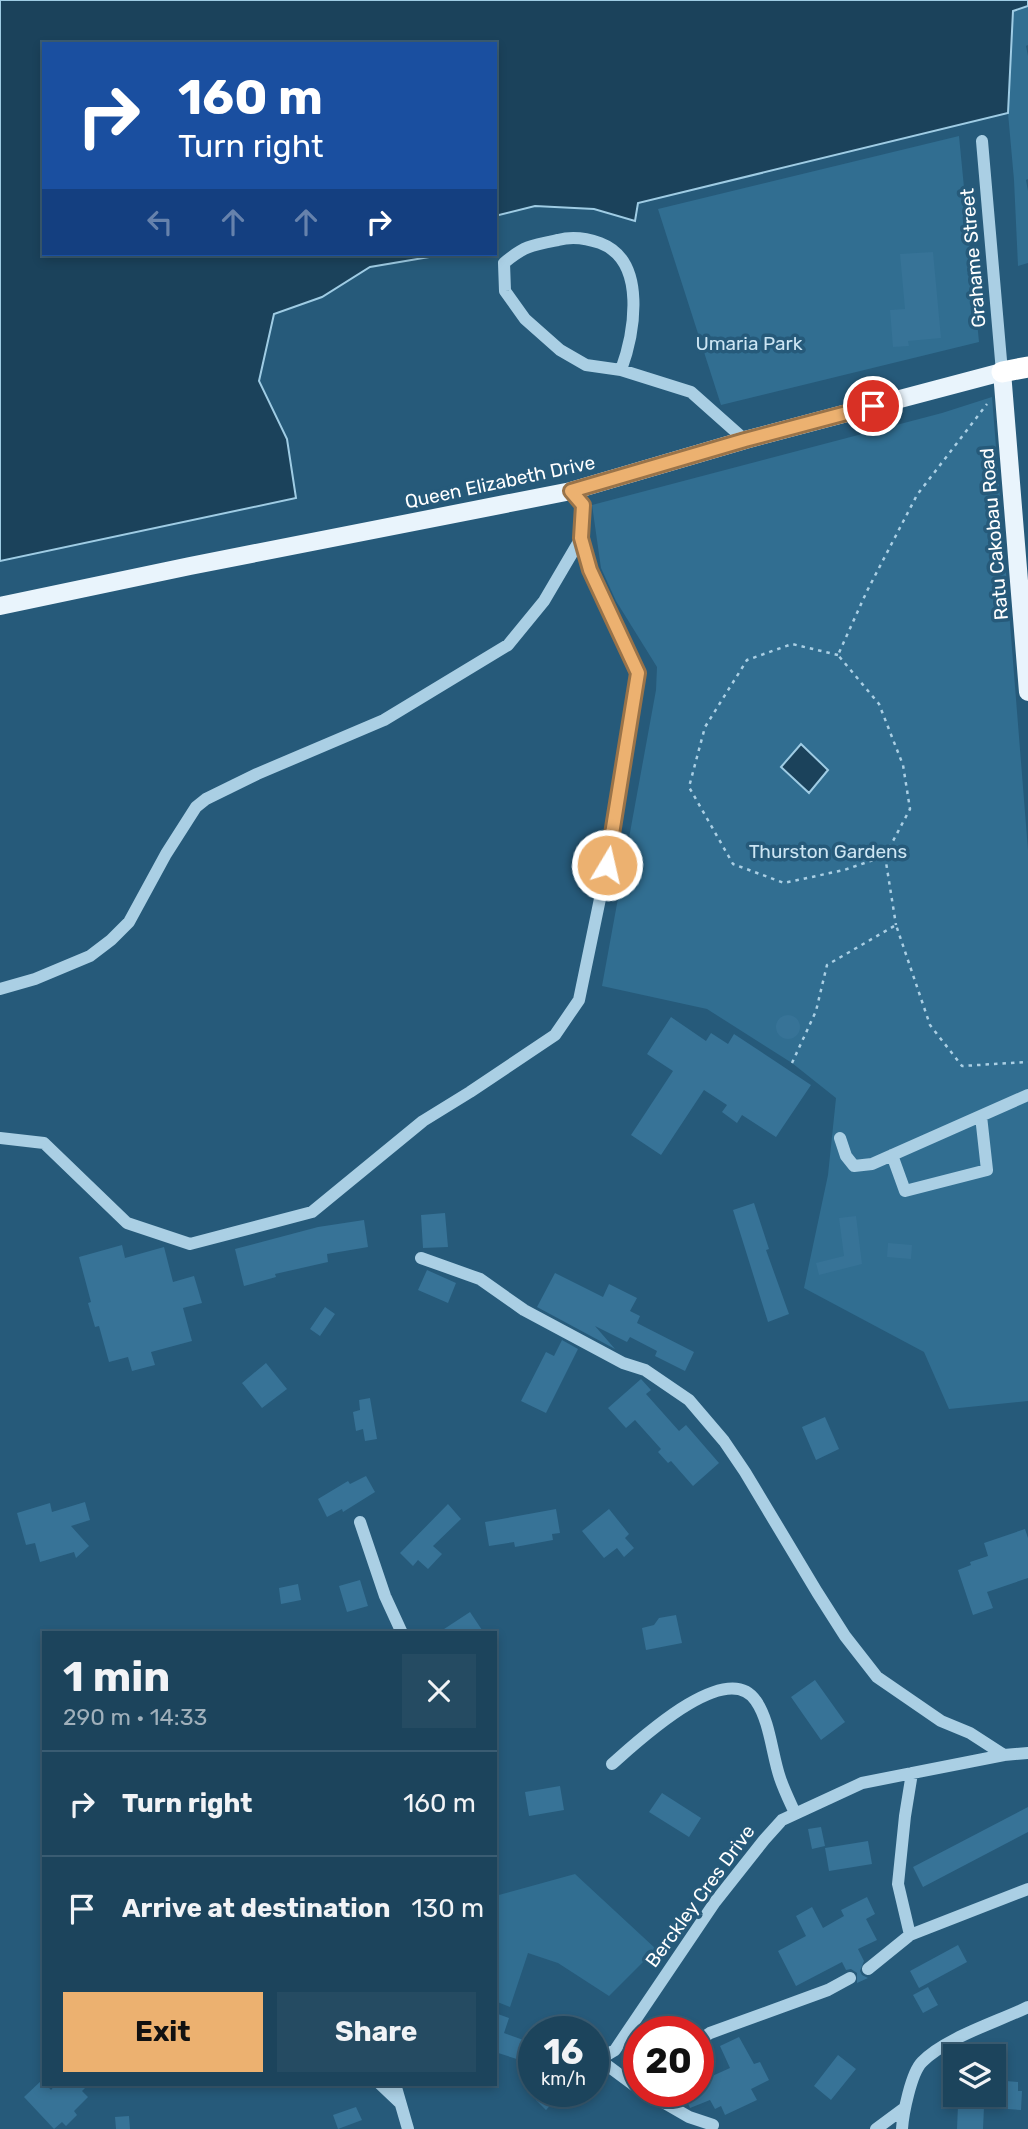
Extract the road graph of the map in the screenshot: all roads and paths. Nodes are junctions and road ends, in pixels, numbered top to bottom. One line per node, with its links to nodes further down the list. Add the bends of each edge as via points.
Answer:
1 (982, 141): 4 (street, Grahame Street)
2 (1028, 367): 4 (highway)
3 (621, 370): 3 (street, via 586,365 560,350 525,319 505,291 504,263 522,248 568,237 610,247 625,263 634,287 631,342); 5 (street, via 691,392)
4 (1002, 372): 5 (main road, Queen Elizabeth Drive); 11 (main road, Ratu Cakobau Road); 12 (path, via 992,397 917,495)
5 (745, 440): 6 (main road, Queen Elizabeth Drive)
6 (571, 491): 7 (street, via 583,505); 10 (main road, Queen Elizabeth Drive)
7 (581, 538): 8 (street); 9 (street)
8 (565, 569): 9 (street); 16 (street, via 508,645 384,720 206,799 166,854 129,922 111,940 90,956)
9 (590, 570): 21 (street, via 638,673 607,865 579,1000 555,1035 423,1121 312,1212 190,1244 127,1223 44,1143)
10 (0, 606)
11 (1026, 635): 13 (main road, Ratu Cakobau Road)
12 (838, 655): 14 (path, via 879,704 903,765 909,809); 14 (path, via 792,644 747,660 705,727 689,787 733,864 784,883)
13 (1028, 692)
14 (885, 856): 15 (path)
15 (896, 925): 17 (path, via 930,1025 962,1066); 18 (path, via 827,965 816,1010)
16 (0, 989)
17 (1028, 1062)
18 (792, 1063)
19 (1028, 1095): 20 (street)
20 (981, 1116): 23 (street); 23 (street, via 987,1170 905,1191)
21 (0, 1138)
22 (840, 1138): 23 (street, via 854,1166)
23 (892, 1155)
24 (421, 1258): 28 (street, via 480,1279 524,1310 623,1363 645,1370 689,1400 738,1461 845,1636 877,1677 941,1721)
25 (360, 1522): 26 (street)
26 (401, 1631)
27 (1028, 1753): 28 (street, Berckley Cres Drive)
28 (1004, 1755): 30 (street, Berckley Cres Drive)
29 (612, 1765): 31 (street, via 681,1709 713,1692 732,1687 745,1690 757,1701)
30 (912, 1773): 31 (street, Berckley Cres Drive, via 862,1783); 33 (street, via 898,1884)
31 (795, 1813): 38 (street, Berckley Cres Drive, via 764,1840 715,1902)
32 (1028, 1889): 33 (street)
33 (910, 1935): 34 (street)
34 (867, 1969)
35 (850, 1978): 37 (street)
36 (1028, 2007): 43 (street, via 944,2045 920,2063)
37 (714, 2032)
38 (609, 2054)
39 (382, 2086): 41 (street)
40 (396, 2086): 41 (street)
41 (400, 2103): 45 (street)
42 (674, 2107): 44 (street)
43 (903, 2109): 46 (street); 47 (street)
44 (713, 2125)
45 (408, 2129)
46 (876, 2129)
47 (902, 2129)

